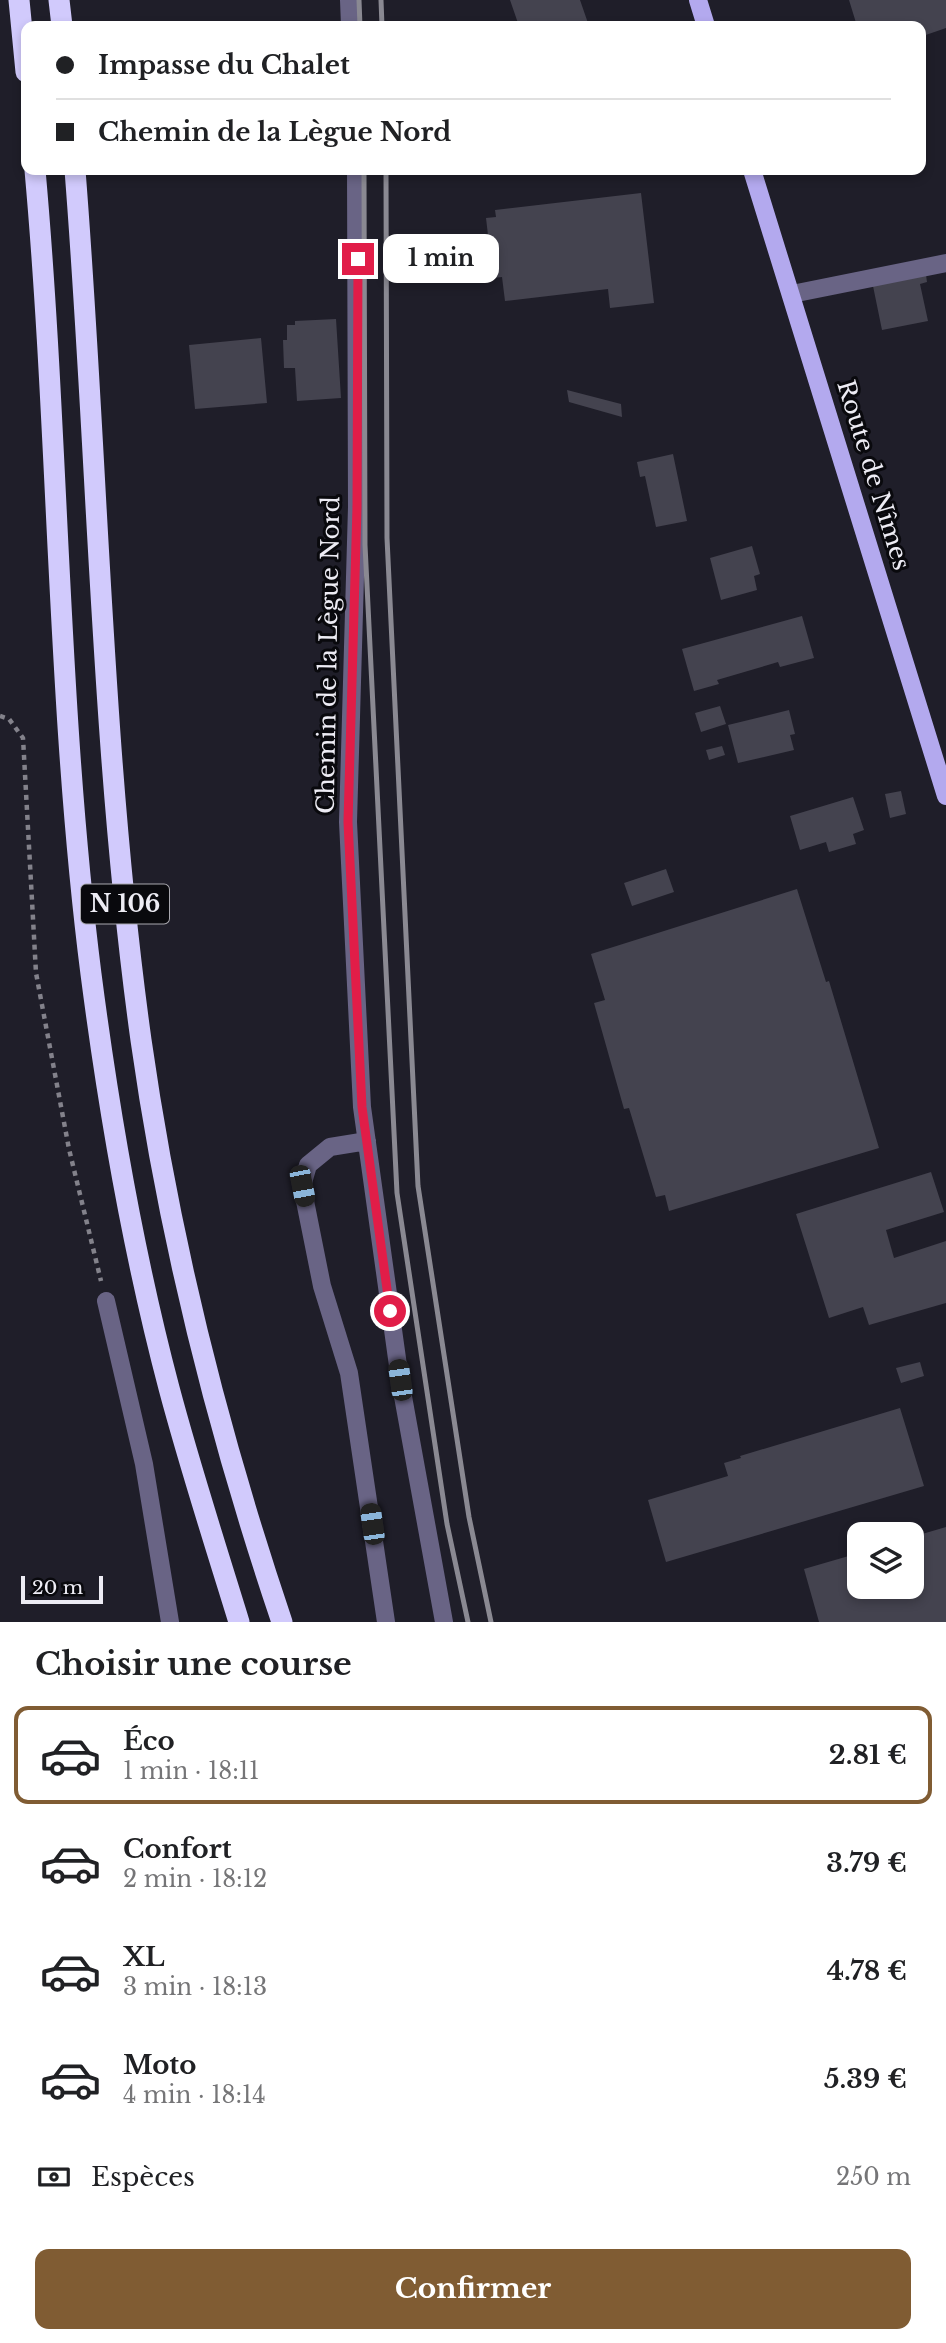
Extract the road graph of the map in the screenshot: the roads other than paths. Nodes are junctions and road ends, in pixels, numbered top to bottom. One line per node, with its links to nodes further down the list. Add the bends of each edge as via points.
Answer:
1 (19, 0): 5 (highway)
2 (59, 0): 6 (highway)
3 (349, 0): 7 (street)
4 (698, 0): 8 (main road)
5 (21, 21)
6 (61, 21)
7 (350, 21)
8 (704, 21)
9 (35, 175): 19 (highway, N 106, via 71,742 102,1057 129,1214 169,1387)
10 (75, 175): 20 (highway, N 106, via 122,882 141,1043 167,1199 206,1366)
11 (356, 175): 16 (street, Chemin de la Lègue Nord, via 357,507 348,822)
12 (754, 175): 14 (main road, Route de Nîmes)
13 (946, 263): 14 (street)
14 (792, 294): 15 (main road, Route de Nîmes)
15 (946, 796)
16 (367, 1141): 21 (street, via 330,1147 308,1165 302,1186 322,1286 349,1373); 22 (street, Chemin de la Lègue Nord, via 404,1407)
17 (106, 1301): 18 (street, via 144,1464)
18 (170, 1622)
19 (239, 1622)
20 (282, 1622)
21 (386, 1622)
22 (444, 1622)

